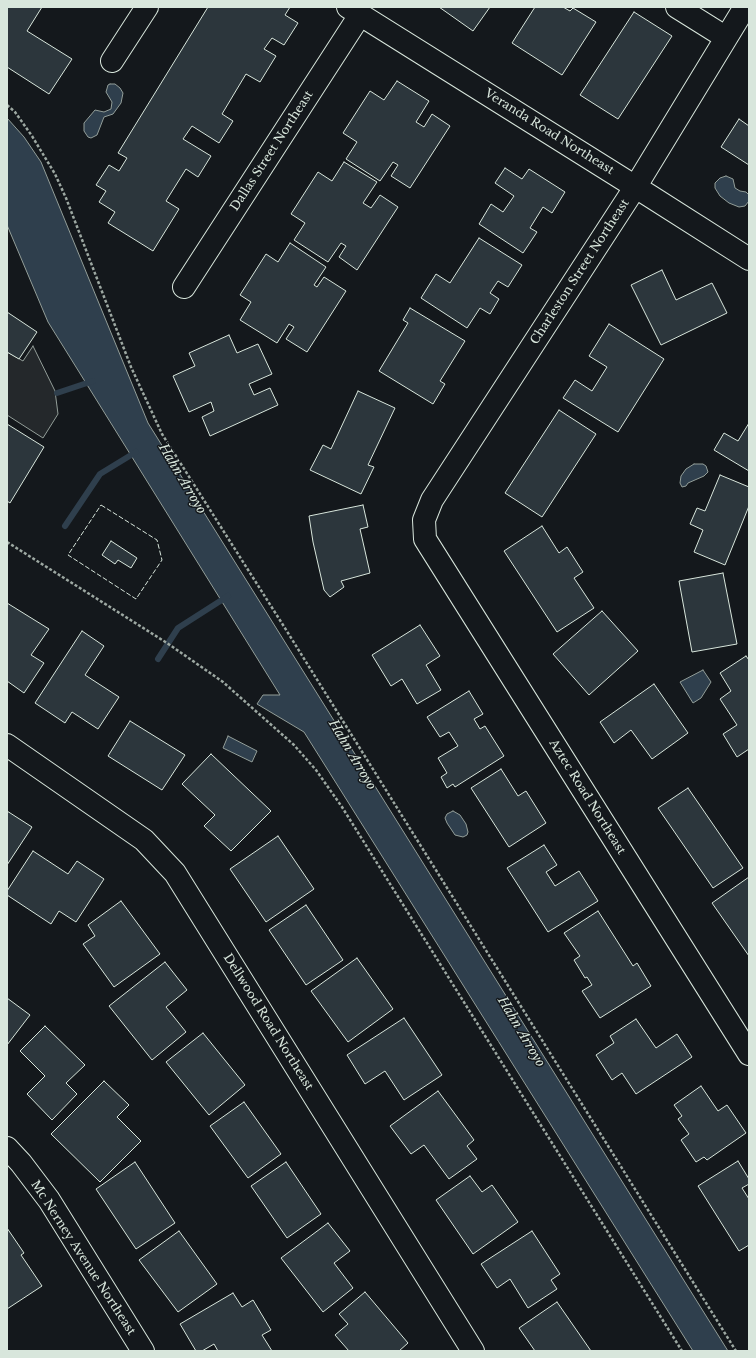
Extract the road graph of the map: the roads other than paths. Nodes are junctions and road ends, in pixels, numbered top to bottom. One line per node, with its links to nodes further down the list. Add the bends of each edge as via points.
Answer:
1 (147, 7): 6 (street)
2 (677, 7): 5 (street)
3 (745, 7): 5 (street, Charleston Street Northeast)
4 (354, 11): 7 (street, Veranda Road Northeast); 9 (street, Dallas Street Northeast)
5 (725, 37): 7 (street, Charleston Street Northeast)
6 (112, 61)
7 (636, 186): 8 (street, Veranda Road Northeast); 10 (street, Charleston Street Northeast, via 432,500 424,520)
8 (749, 260)
9 (184, 287)
10 (424, 539): 12 (street, Aztec Road Northeast)
11 (7, 745): 15 (street, Dellwood Road Northeast, via 144,840 175,873)
12 (749, 1054)
13 (7, 1148): 14 (street, Mc Nerney Avenue Northeast, via 48,1200)
14 (143, 1351)
15 (473, 1351)

